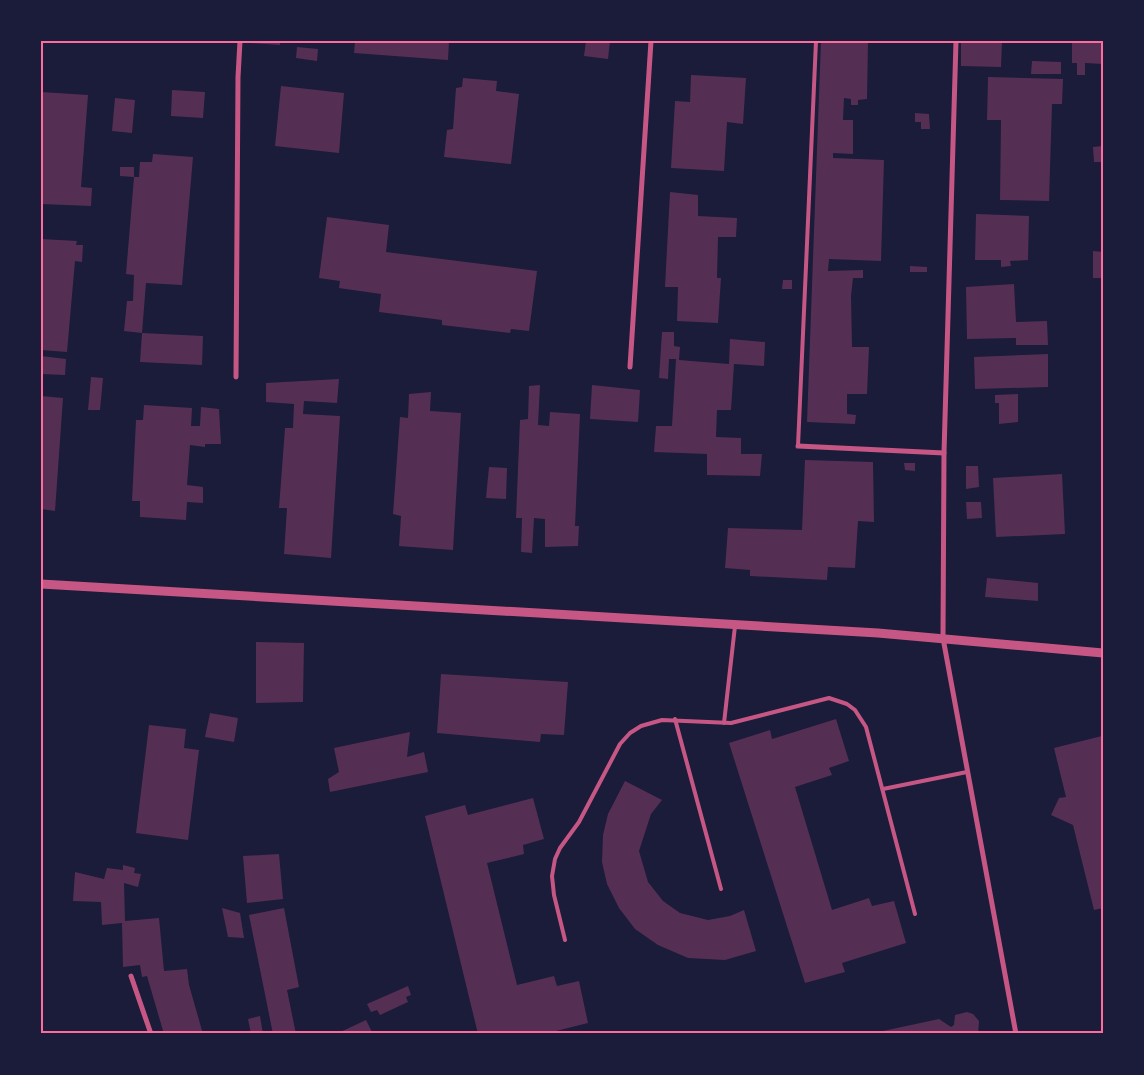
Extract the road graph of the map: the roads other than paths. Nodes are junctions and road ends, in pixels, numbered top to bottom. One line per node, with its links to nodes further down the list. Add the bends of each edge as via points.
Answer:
1 (240, 41): 6 (street)
2 (651, 41): 5 (street)
3 (816, 41): 7 (lane)
4 (956, 41): 8 (street)
5 (630, 367)
6 (236, 377)
7 (798, 446): 8 (street)
8 (944, 453): 11 (street)
9 (41, 584): 10 (street)
10 (735, 625): 11 (street); 14 (lane)
11 (943, 638): 12 (street); 15 (street)
12 (1103, 653)
13 (675, 719): 14 (lane); 17 (lane); 19 (lane, via 641,726 620,744 580,822 560,848 552,876)
14 (724, 723): 16 (lane, via 829,698 839,700 855,710 866,727)
15 (968, 772): 16 (lane); 22 (street)
16 (883, 789): 18 (lane)
17 (721, 888)
18 (915, 914)
19 (565, 940)
20 (131, 976): 21 (street)
21 (151, 1034)
22 (1016, 1034)

